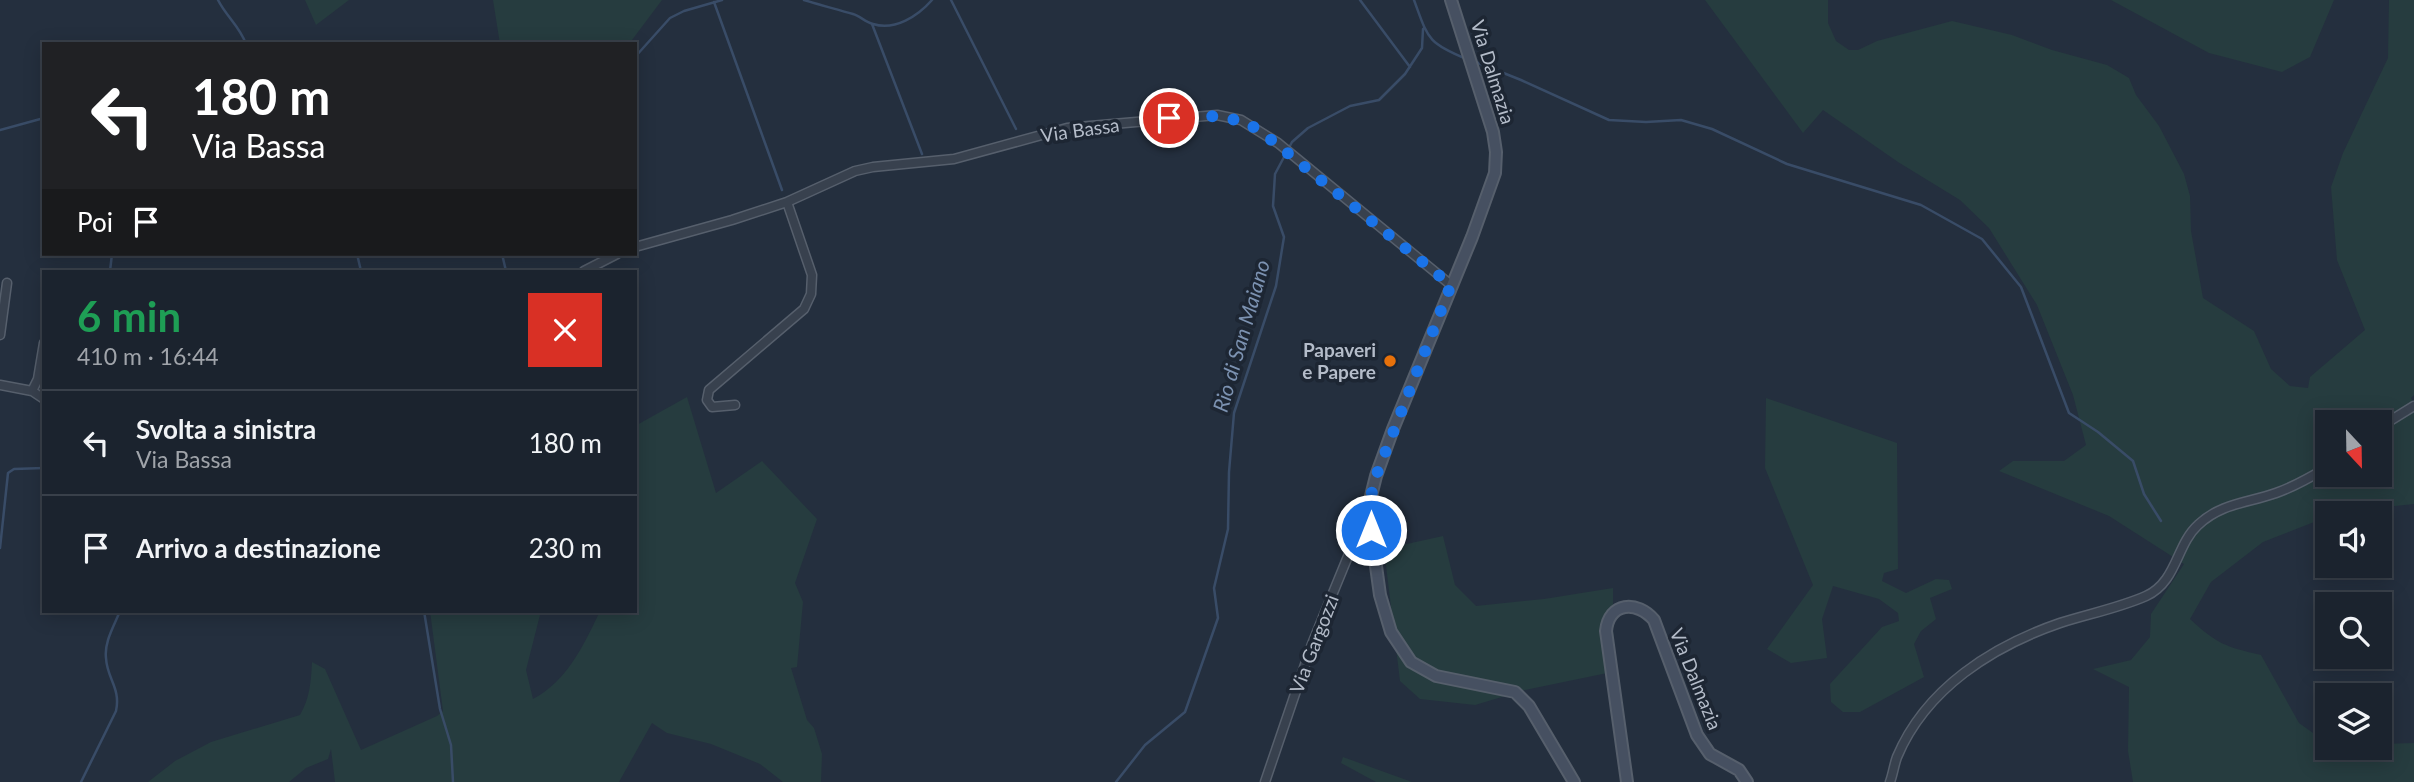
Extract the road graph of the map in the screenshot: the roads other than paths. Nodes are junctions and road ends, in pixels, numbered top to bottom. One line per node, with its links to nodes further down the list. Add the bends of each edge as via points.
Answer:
1 (1451, 0): 7 (main road, Via Dalmazia, via 1496,152 1495,173)
2 (787, 202): 3 (street, Via Bassa); 7 (street, Via Bassa, via 873,167 954,159 1067,128 1217,115 1241,120 1278,144); 13 (street, via 812,275 811,294 804,309 709,390 706,400 712,407)
3 (637, 246)
4 (613, 256): 5 (street)
5 (586, 270)
6 (7, 283): 8 (street)
7 (1451, 285): 17 (main road, Via Dalmazia, via 1393,429)
8 (0, 335)
9 (42, 355): 11 (street)
10 (0, 385): 11 (street)
11 (32, 391): 12 (street)
12 (42, 398)
13 (735, 405)
14 (2414, 406): 15 (street)
15 (2392, 420)
16 (2315, 474): 22 (street, via 2276,493 2225,506 2197,526 2185,540 2168,578 2147,596 2031,633 1970,667 1913,728)
17 (1368, 508): 18 (street, Via Gargozzi, via 1311,644); 19 (main road, Via Dalmazia, via 1380,595 1391,632 1411,662 1436,676 1515,692 1529,705)
18 (1265, 782)
19 (1574, 782)
20 (1627, 782): 21 (main road, Via Dalmazia, via 1606,631 1612,615 1634,606 1654,620 1697,735 1710,754 1738,770)
21 (1747, 782)
22 (1890, 782)

